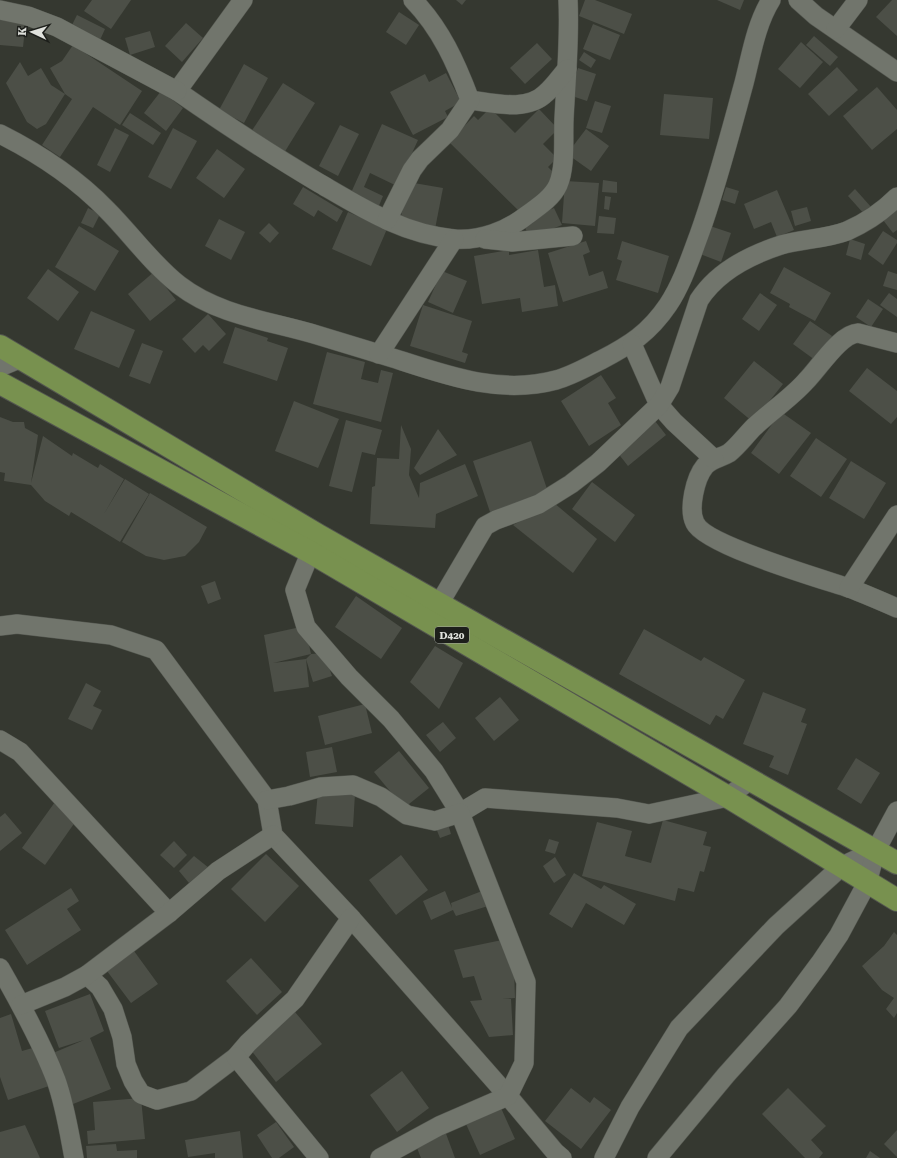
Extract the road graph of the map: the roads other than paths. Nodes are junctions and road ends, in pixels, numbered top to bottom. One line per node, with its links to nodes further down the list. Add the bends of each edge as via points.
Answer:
1 (243, 0): 11 (street)
2 (413, 0): 12 (street, via 442,36)
3 (568, 0): 9 (street)
4 (771, 0): 19 (street, via 763,15 717,185 688,266 670,302 657,320)
5 (798, 0): 8 (street)
6 (858, 0): 8 (street)
7 (0, 10): 11 (street, via 28,16 57,27)
8 (836, 29): 10 (street)
9 (567, 69): 12 (street, via 545,94 533,102 515,105); 17 (street, via 561,169 555,190 520,221 500,232)
10 (897, 72)
11 (177, 90): 15 (street, via 281,160 353,204)
12 (470, 100): 15 (street, via 450,130 412,170)
13 (0, 134): 21 (street, via 42,158 78,184 104,207 162,270 201,299 233,313)
14 (897, 197): 24 (street, via 875,215 846,231 781,245 748,259 721,275 699,300 670,387)
15 (387, 220): 17 (street, via 412,230)
16 (573, 236): 17 (street, via 512,242)
17 (463, 238): 21 (street)
18 (897, 343): 25 (street, via 852,333 843,339 805,382 754,427 738,445 727,454)
19 (632, 344): 21 (street, via 557,380 509,386 483,384 444,375); 24 (street)
20 (0, 346): 22 (highway, D420)
21 (379, 354)
22 (10, 363): 27 (highway, D420)
23 (0, 383): 27 (highway, D420)
24 (659, 405): 25 (street); 29 (street, via 598,464 571,484 539,504 485,526)
25 (714, 459): 28 (street, via 699,475 693,496 691,512 695,524 703,533 792,570)
26 (897, 515): 28 (street)
27 (314, 544): 29 (highway, D420); 34 (highway, D420); 37 (street, via 295,590 306,627 349,677 391,719 434,771)
28 (849, 588): 30 (street)
29 (439, 604): 33 (highway, D420)
30 (897, 608)
31 (0, 626): 35 (street, via 17,624 111,635 156,650)
32 (0, 740): 44 (street, via 20,752)
33 (750, 780): 34 (street); 39 (highway, D420)
34 (728, 797): 37 (street, via 649,814 616,808 485,798); 41 (highway, D420)
35 (267, 800): 37 (street, via 321,786 353,785 380,797 407,815 435,821); 38 (street)
36 (897, 811): 39 (street)
37 (460, 813): 50 (street, via 526,982 524,1063)
38 (273, 836): 44 (street, via 218,871); 45 (street)
39 (876, 850): 40 (highway, D420); 41 (street); 42 (street)
40 (897, 863)
41 (842, 866): 42 (highway, D420); 55 (street, via 776,926 679,1028 630,1107)
42 (867, 883): 43 (highway, D420); 56 (street, via 839,935 788,1006)
43 (897, 900)
44 (169, 913): 47 (street)
45 (351, 918): 49 (street, via 295,999); 50 (street)
46 (0, 968): 48 (street)
47 (87, 975): 48 (street); 49 (street, via 100,987 113,1009 122,1037 126,1064 141,1094 157,1100 191,1092)
48 (21, 1005): 51 (street, via 56,1080 68,1123)
49 (236, 1056): 52 (street)
50 (508, 1096): 53 (street, via 439,1126); 54 (street, via 554,1152)
51 (74, 1158)
52 (319, 1158)
53 (380, 1158)
54 (562, 1158)
55 (604, 1158)
56 (657, 1158)

